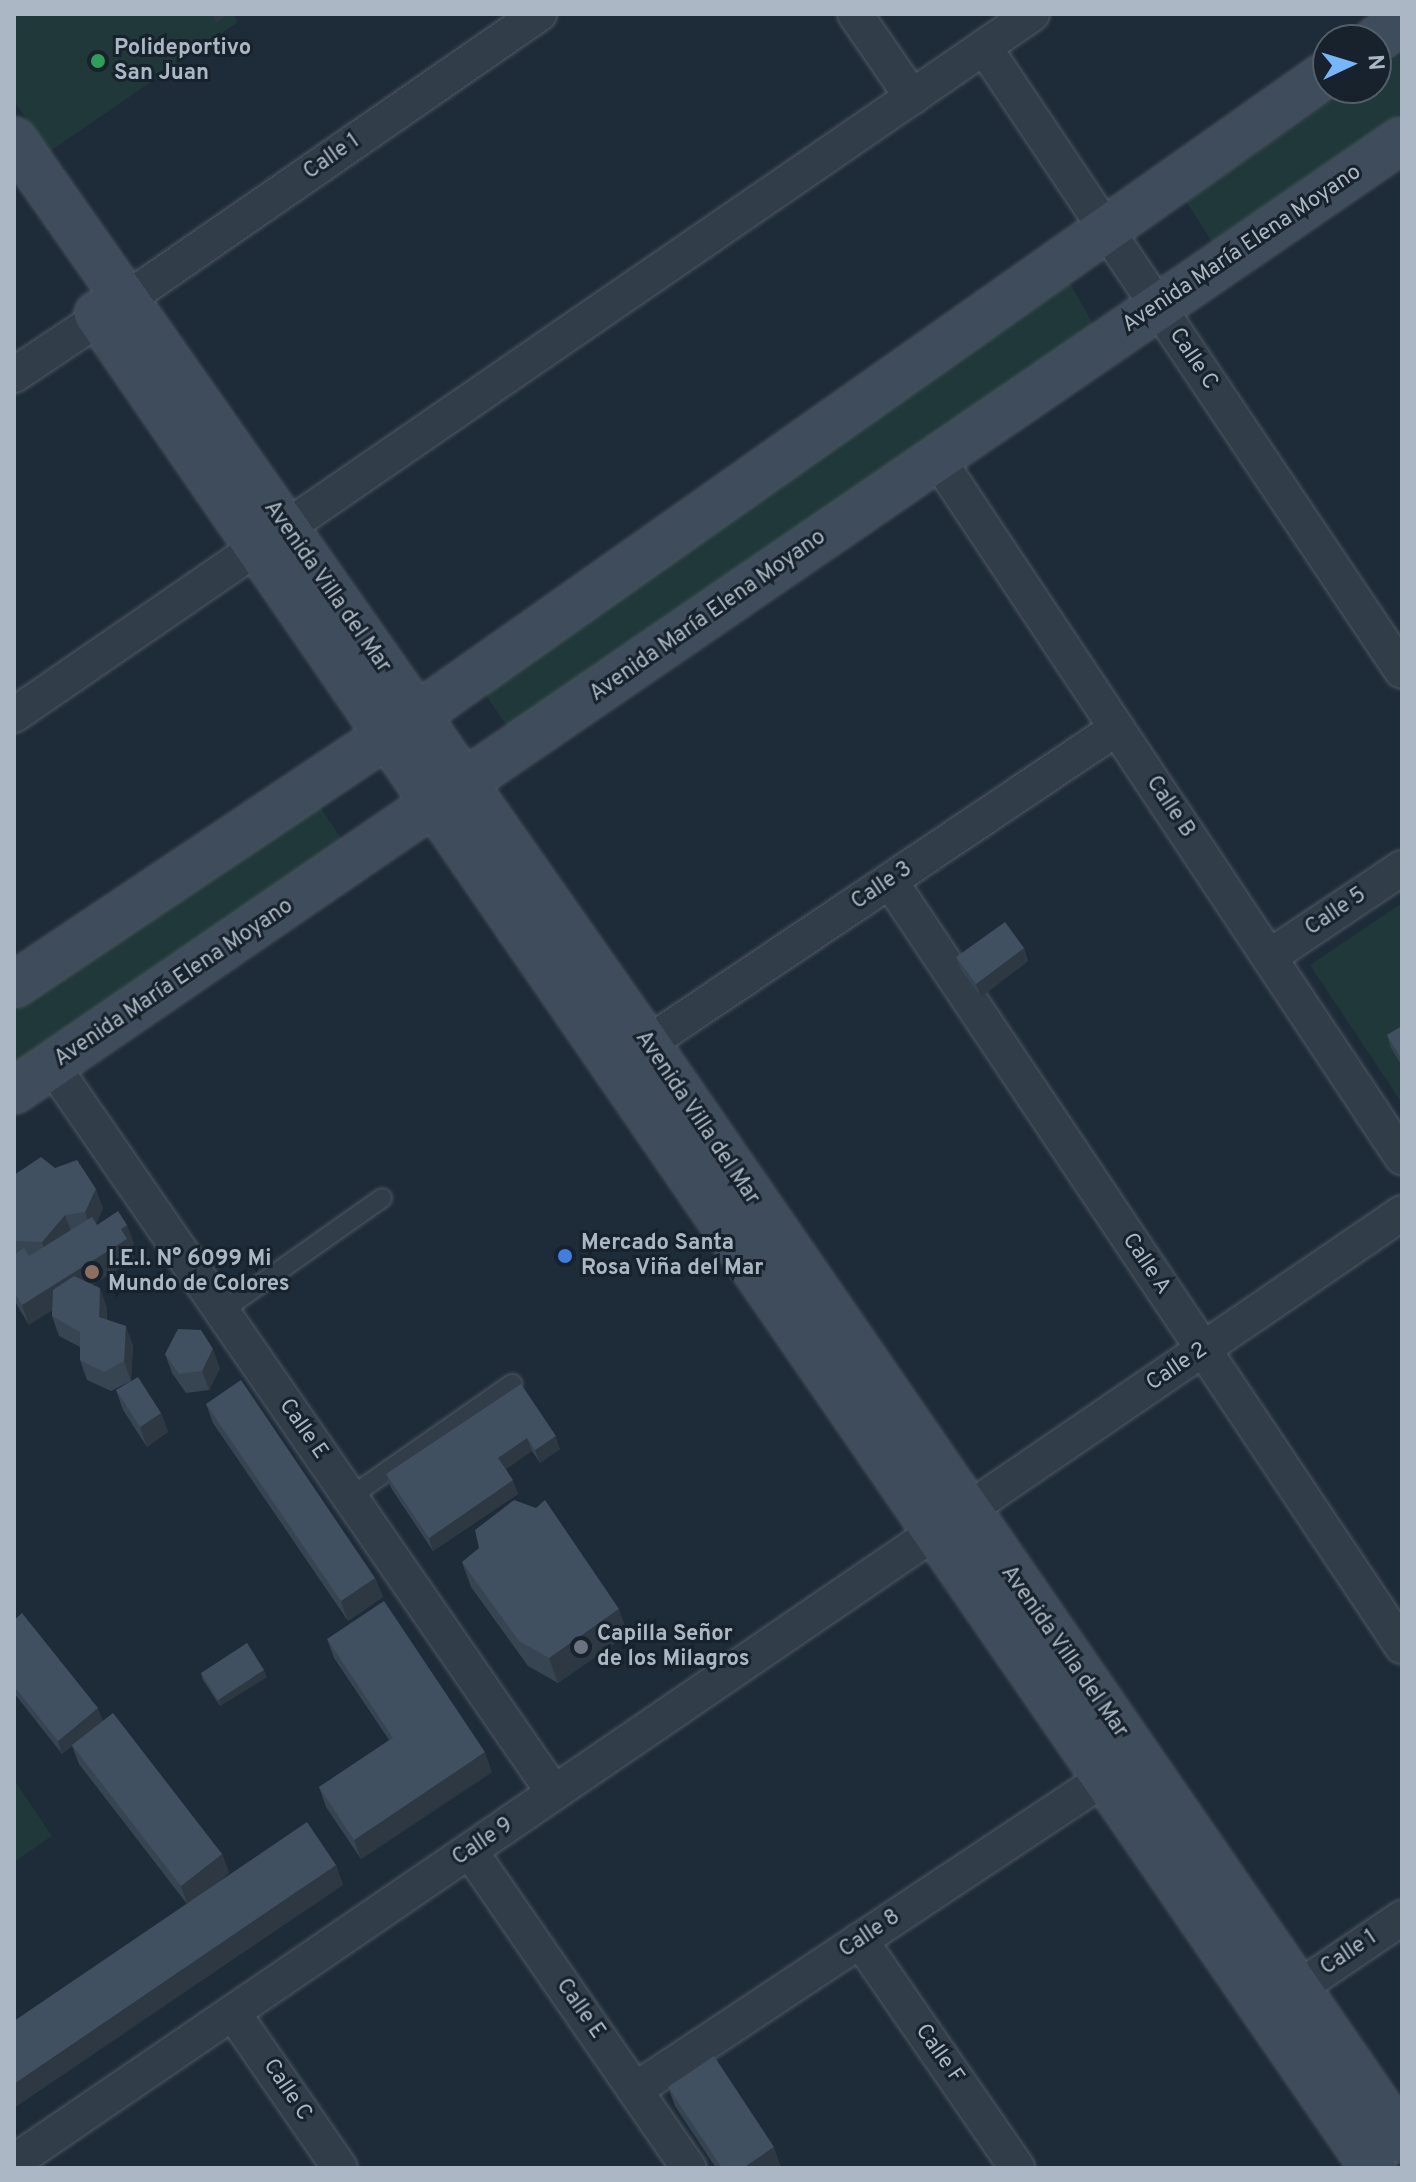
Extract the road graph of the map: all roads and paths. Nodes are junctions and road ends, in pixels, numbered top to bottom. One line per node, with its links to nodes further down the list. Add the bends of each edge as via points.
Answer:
1 (539, 14): 12 (street, Calle 1)
2 (855, 14): 6 (street)
3 (1032, 14): 4 (street)
4 (984, 47): 6 (street); 10 (street, Calle C)
5 (1312, 84): 10 (street)
6 (912, 97): 15 (street)
7 (14, 140): 12 (street, Avenida Villa del Mar)
8 (1402, 141): 11 (street, Avenida María Elena Moyano)
9 (14, 194): 12 (street, Avenida Villa del Mar)
10 (1104, 227): 11 (street, Calle C); 18 (street)
11 (1158, 306): 14 (street, Avenida María Elena Moyano); 16 (street, Calle C)
12 (112, 309): 13 (street, Calle 1); 15 (street, Avenida Villa del Mar)
13 (14, 375)
14 (937, 458): 19 (street, Calle B); 20 (street, Avenida María Elena Moyano)
15 (272, 537): 17 (street); 18 (street, Avenida Villa del Mar)
16 (1402, 671)
17 (14, 715)
18 (402, 726): 20 (street, Avenida Villa del Mar); 24 (street)
19 (1117, 728): 22 (street, Calle 3); 23 (street, Calle B)
20 (450, 794): 25 (street, Avenida Villa del Mar); 26 (street, Avenida María Elena Moyano); 35 (street, Avenida Villa del Mar)
21 (1402, 868): 23 (street, Calle 5)
22 (890, 881): 25 (street, Calle 3); 32 (street, Calle A)
23 (1269, 957): 28 (street, Calle B)
24 (14, 985)
25 (647, 1044): 35 (street, Avenida Villa del Mar)
26 (52, 1065): 27 (street, Avenida María Elena Moyano); 31 (street, Calle E)
27 (14, 1091)
28 (1402, 1157)
29 (382, 1198): 31 (lane)
30 (1402, 1213): 32 (street, Calle 2)
31 (222, 1311): 34 (street, Calle E)
32 (1204, 1349): 35 (street, Calle 2); 36 (street, Calle A)
33 (512, 1384): 34 (lane)
34 (350, 1497): 38 (street, Calle E)
35 (951, 1522): 37 (street, Avenida Villa del Mar); 38 (street, Calle 9); 42 (street, Avenida Villa del Mar)
36 (1402, 1646)
37 (1105, 1778): 41 (street, Calle 8); 50 (street, Avenida Villa del Mar)
38 (554, 1793): 39 (street, Calle 9)
39 (470, 1851): 43 (street, Calle 9); 44 (street, Calle E)
40 (1402, 1918): 42 (street, Calle 1)
41 (860, 1940): 44 (street, Calle 8); 49 (street, Calle F)
42 (1297, 1989): 45 (street, Avenida Villa del Mar)
43 (233, 2013): 46 (street, Calle 9); 47 (street, Calle C)
44 (635, 2090): 48 (street, Calle E)
45 (1402, 2140)
46 (14, 2162)
47 (340, 2168)
48 (689, 2168)
49 (1017, 2168)
50 (1373, 2168)

